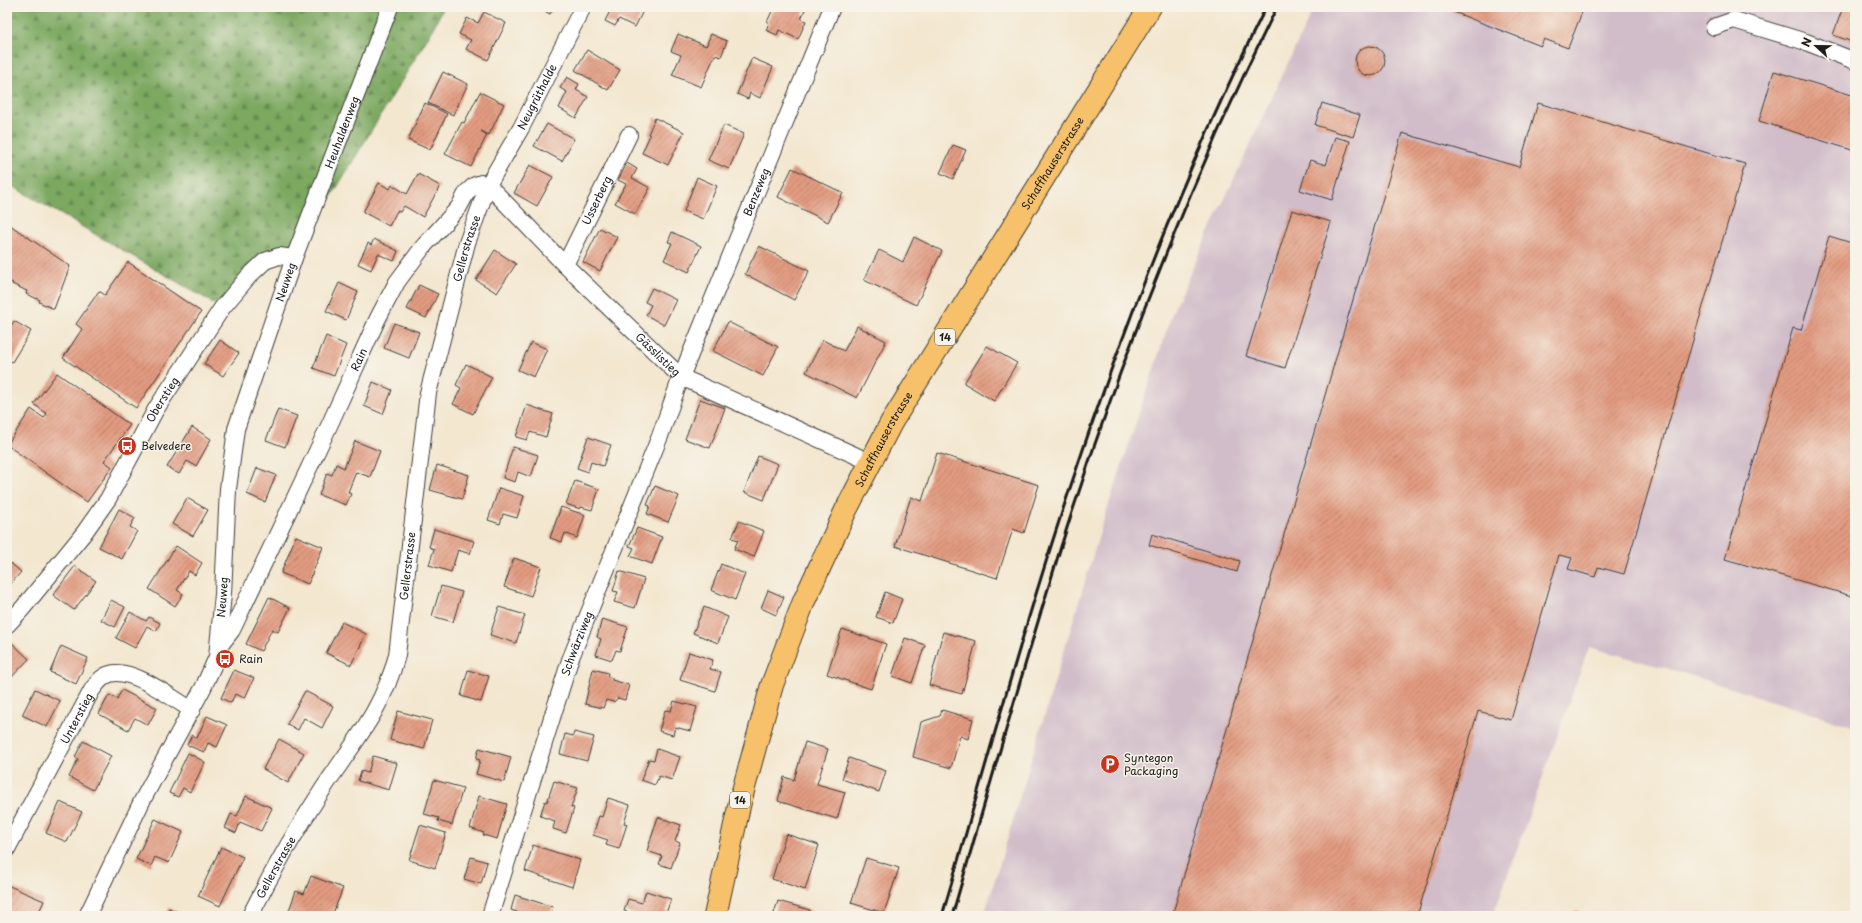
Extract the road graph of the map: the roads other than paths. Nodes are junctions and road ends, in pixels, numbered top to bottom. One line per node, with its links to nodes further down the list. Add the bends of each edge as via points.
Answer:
1 (390, 7): 9 (street, Heuhaldenweg)
2 (583, 7): 8 (street, Neugrüthalde, via 521,128)
3 (832, 7): 11 (street, Benzeweg)
4 (1150, 7): 12 (main road, Schaffhauserstrasse / 14, via 891,423)
5 (1714, 27): 6 (street, via 1734,20 1806,42)
6 (1855, 61)
7 (629, 135): 10 (street, Usserberg)
8 (488, 185): 10 (street, Gässlistieg); 14 (street, Rain, via 475,185 467,192 459,207 397,282); 20 (street, Gellerstrasse, via 468,243 428,393 397,655 391,678 373,715 322,790 263,889)
9 (294, 258): 13 (street, Neuweg, via 236,429 228,489); 15 (street, Oberstieg, via 279,256 265,261 222,308 156,409 108,499 84,533)
10 (565, 265): 11 (street, Gässlistieg)
11 (681, 377): 12 (street, Gässlistieg); 21 (street, Schwärziweg, via 570,660)
12 (870, 462): 22 (main road, Schaffhauserstrasse / 14, via 804,601 772,685 740,802)
13 (223, 594): 14 (street, via 233,600); 16 (street, Neuweg)
14 (246, 600): 16 (street, Rain, via 232,630)
15 (7, 625)
16 (219, 647): 17 (street, Neuweg, via 217,657)
17 (192, 710): 18 (street, Unterstieg, via 152,686 123,673 110,674 101,679 92,690); 19 (street, Neuweg, via 142,801)
18 (7, 849)
19 (87, 916)
20 (250, 916)
21 (490, 916)
22 (715, 916)

